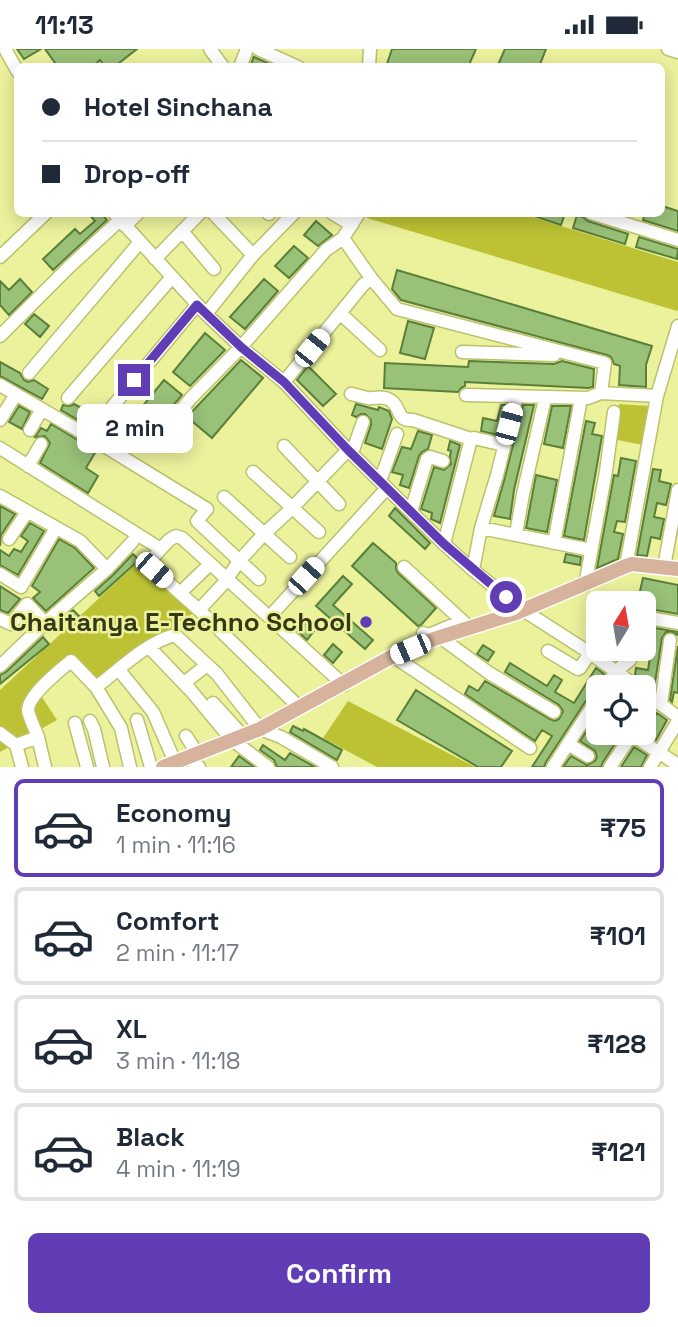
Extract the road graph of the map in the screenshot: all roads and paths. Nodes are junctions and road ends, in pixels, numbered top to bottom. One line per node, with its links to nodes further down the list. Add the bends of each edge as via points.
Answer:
1 (5, 49): 6 (street)
2 (258, 49): 5 (street)
3 (668, 49): 4 (street)
4 (678, 52)
5 (289, 63)
6 (14, 65)
7 (42, 217): 21 (street)
8 (196, 217): 16 (street)
9 (217, 217): 20 (street)
10 (290, 217): 20 (street)
11 (339, 217): 15 (street)
12 (357, 217): 15 (street)
13 (604, 217): 18 (street)
14 (120, 220): 19 (street); 29 (street)
15 (352, 225): 17 (street)
16 (182, 231): 22 (street); 23 (street)
17 (343, 238): 25 (street); 30 (street, via 326,250)
18 (678, 240)
19 (140, 241): 22 (street); 34 (street)
20 (253, 255): 26 (street)
21 (0, 257)
22 (155, 259): 24 (street)
23 (214, 269)
24 (172, 277): 26 (street); 42 (street)
25 (371, 278): 27 (street); 33 (street, via 397,309)
26 (201, 310): 30 (street); 52 (street)
27 (340, 313): 31 (street); 35 (street)
28 (678, 326): 41 (street)
29 (0, 335)
30 (241, 347): 35 (street); 53 (street)
31 (380, 350)
32 (462, 352): 33 (street)
33 (579, 356): 37 (street, via 606,363)
34 (29, 373)
35 (284, 382): 59 (street)
36 (0, 385): 38 (street)
37 (601, 393): 40 (street, via 589,398); 41 (street)
38 (16, 394): 46 (street); 48 (street)
39 (351, 394): 54 (street, via 370,399 382,396 392,401 405,421)
40 (466, 395)
41 (657, 395): 86 (street)
42 (68, 398)
43 (515, 403): 56 (street)
44 (544, 403): 76 (street)
45 (580, 404): 79 (street)
46 (42, 409): 50 (street); 52 (street)
47 (614, 412): 82 (street)
48 (0, 420)
49 (363, 422): 59 (street)
50 (30, 431)
51 (397, 434): 64 (street)
52 (88, 436): 84 (street, via 207,509 197,521)
53 (160, 436)
54 (471, 439): 56 (street); 80 (street)
55 (41, 444): 61 (street)
56 (504, 445): 73 (street)
57 (284, 446): 63 (street)
58 (0, 448): 61 (street)
59 (350, 451): 63 (street); 64 (street)
60 (443, 461): 70 (street, via 427,459)
61 (28, 466): 81 (street)
62 (253, 472): 69 (street)
63 (317, 481): 68 (street); 69 (street)
64 (384, 484): 70 (street); 98 (street)
65 (678, 490): 88 (street)
66 (0, 496): 71 (street)
67 (224, 497): 75 (street)
68 (340, 504)
69 (292, 508): 74 (street); 75 (street)
70 (411, 511): 80 (street)
71 (27, 512): 72 (street); 77 (street)
72 (57, 528): 89 (street, via 80,541); 91 (street, via 21,587)
73 (481, 528): 76 (street); 90 (street)
74 (319, 532)
75 (264, 534): 83 (street); 84 (street)
76 (516, 534): 79 (street)
77 (9, 539)
78 (133, 541): 89 (street)
79 (554, 543): 82 (street)
80 (444, 544): 90 (street)
81 (156, 546)
82 (591, 550): 94 (street)
83 (290, 557)
84 (239, 561): 92 (street); 93 (street)
85 (210, 564): 92 (street); 95 (street); 95 (street, via 182,538 170,540 149,565)
86 (626, 566): 88 (main road); 94 (main road)
87 (404, 567): 103 (street)
88 (671, 568)
89 (107, 569): 101 (street)
90 (473, 570): 97 (street)
91 (0, 574)
92 (227, 579): 96 (street); 121 (street)
93 (260, 579)
94 (585, 585): 97 (main road)
95 (180, 593): 96 (street)
96 (199, 610): 125 (street)
97 (523, 610): 103 (main road); 108 (street)
98 (274, 612)
99 (0, 619): 101 (street, via 11,624 27,604)
100 (656, 619): 102 (street)
101 (45, 623): 115 (street)
102 (678, 623)
103 (466, 624): 104 (street); 105 (main road)
104 (423, 633)
105 (440, 637): 110 (main road); 126 (street)
106 (670, 640): 124 (street)
107 (149, 647): 114 (street, via 175,635); 116 (street); 120 (street)
108 (586, 650)
109 (548, 651): 111 (street, via 578,669)
110 (393, 656): 121 (main road); 141 (street)
111 (586, 659)
112 (602, 661): 117 (street)
113 (629, 661): 117 (street)
114 (207, 665): 120 (street); 132 (street)
115 (0, 666)
116 (119, 670): 122 (street); 144 (street)
117 (616, 671): 118 (street); 119 (street)
118 (613, 675)
119 (621, 675)
120 (184, 683): 136 (street)
121 (344, 684): 125 (main road)
122 (96, 687): 135 (street, via 71,661 47,681 28,710); 150 (street, via 121,728)
123 (202, 691): 136 (street)
124 (658, 702): 127 (street)
125 (300, 708): 132 (main road)
126 (554, 712)
127 (678, 719): 142 (street)
128 (90, 720): 149 (street)
129 (137, 720): 151 (street)
130 (75, 723): 148 (street)
131 (586, 724): 137 (street)
132 (260, 729): 136 (main road); 153 (street)
133 (0, 733): 138 (street)
134 (186, 736): 144 (street)
135 (38, 737): 138 (street); 147 (street)
136 (237, 738): 144 (main road); 152 (street)
137 (568, 744): 143 (street); 154 (street)
138 (16, 745): 146 (street)
139 (625, 745): 155 (street)
140 (648, 745): 142 (street)
141 (530, 748)
142 (659, 753): 145 (street); 156 (street)
143 (588, 756)
144 (184, 761)
145 (678, 765)
146 (22, 767)
147 (44, 767)
148 (86, 767)
149 (103, 767)
150 (130, 767)
151 (151, 767)
152 (268, 767)
153 (332, 767)
154 (552, 767)
155 (610, 767)
156 (650, 767)

